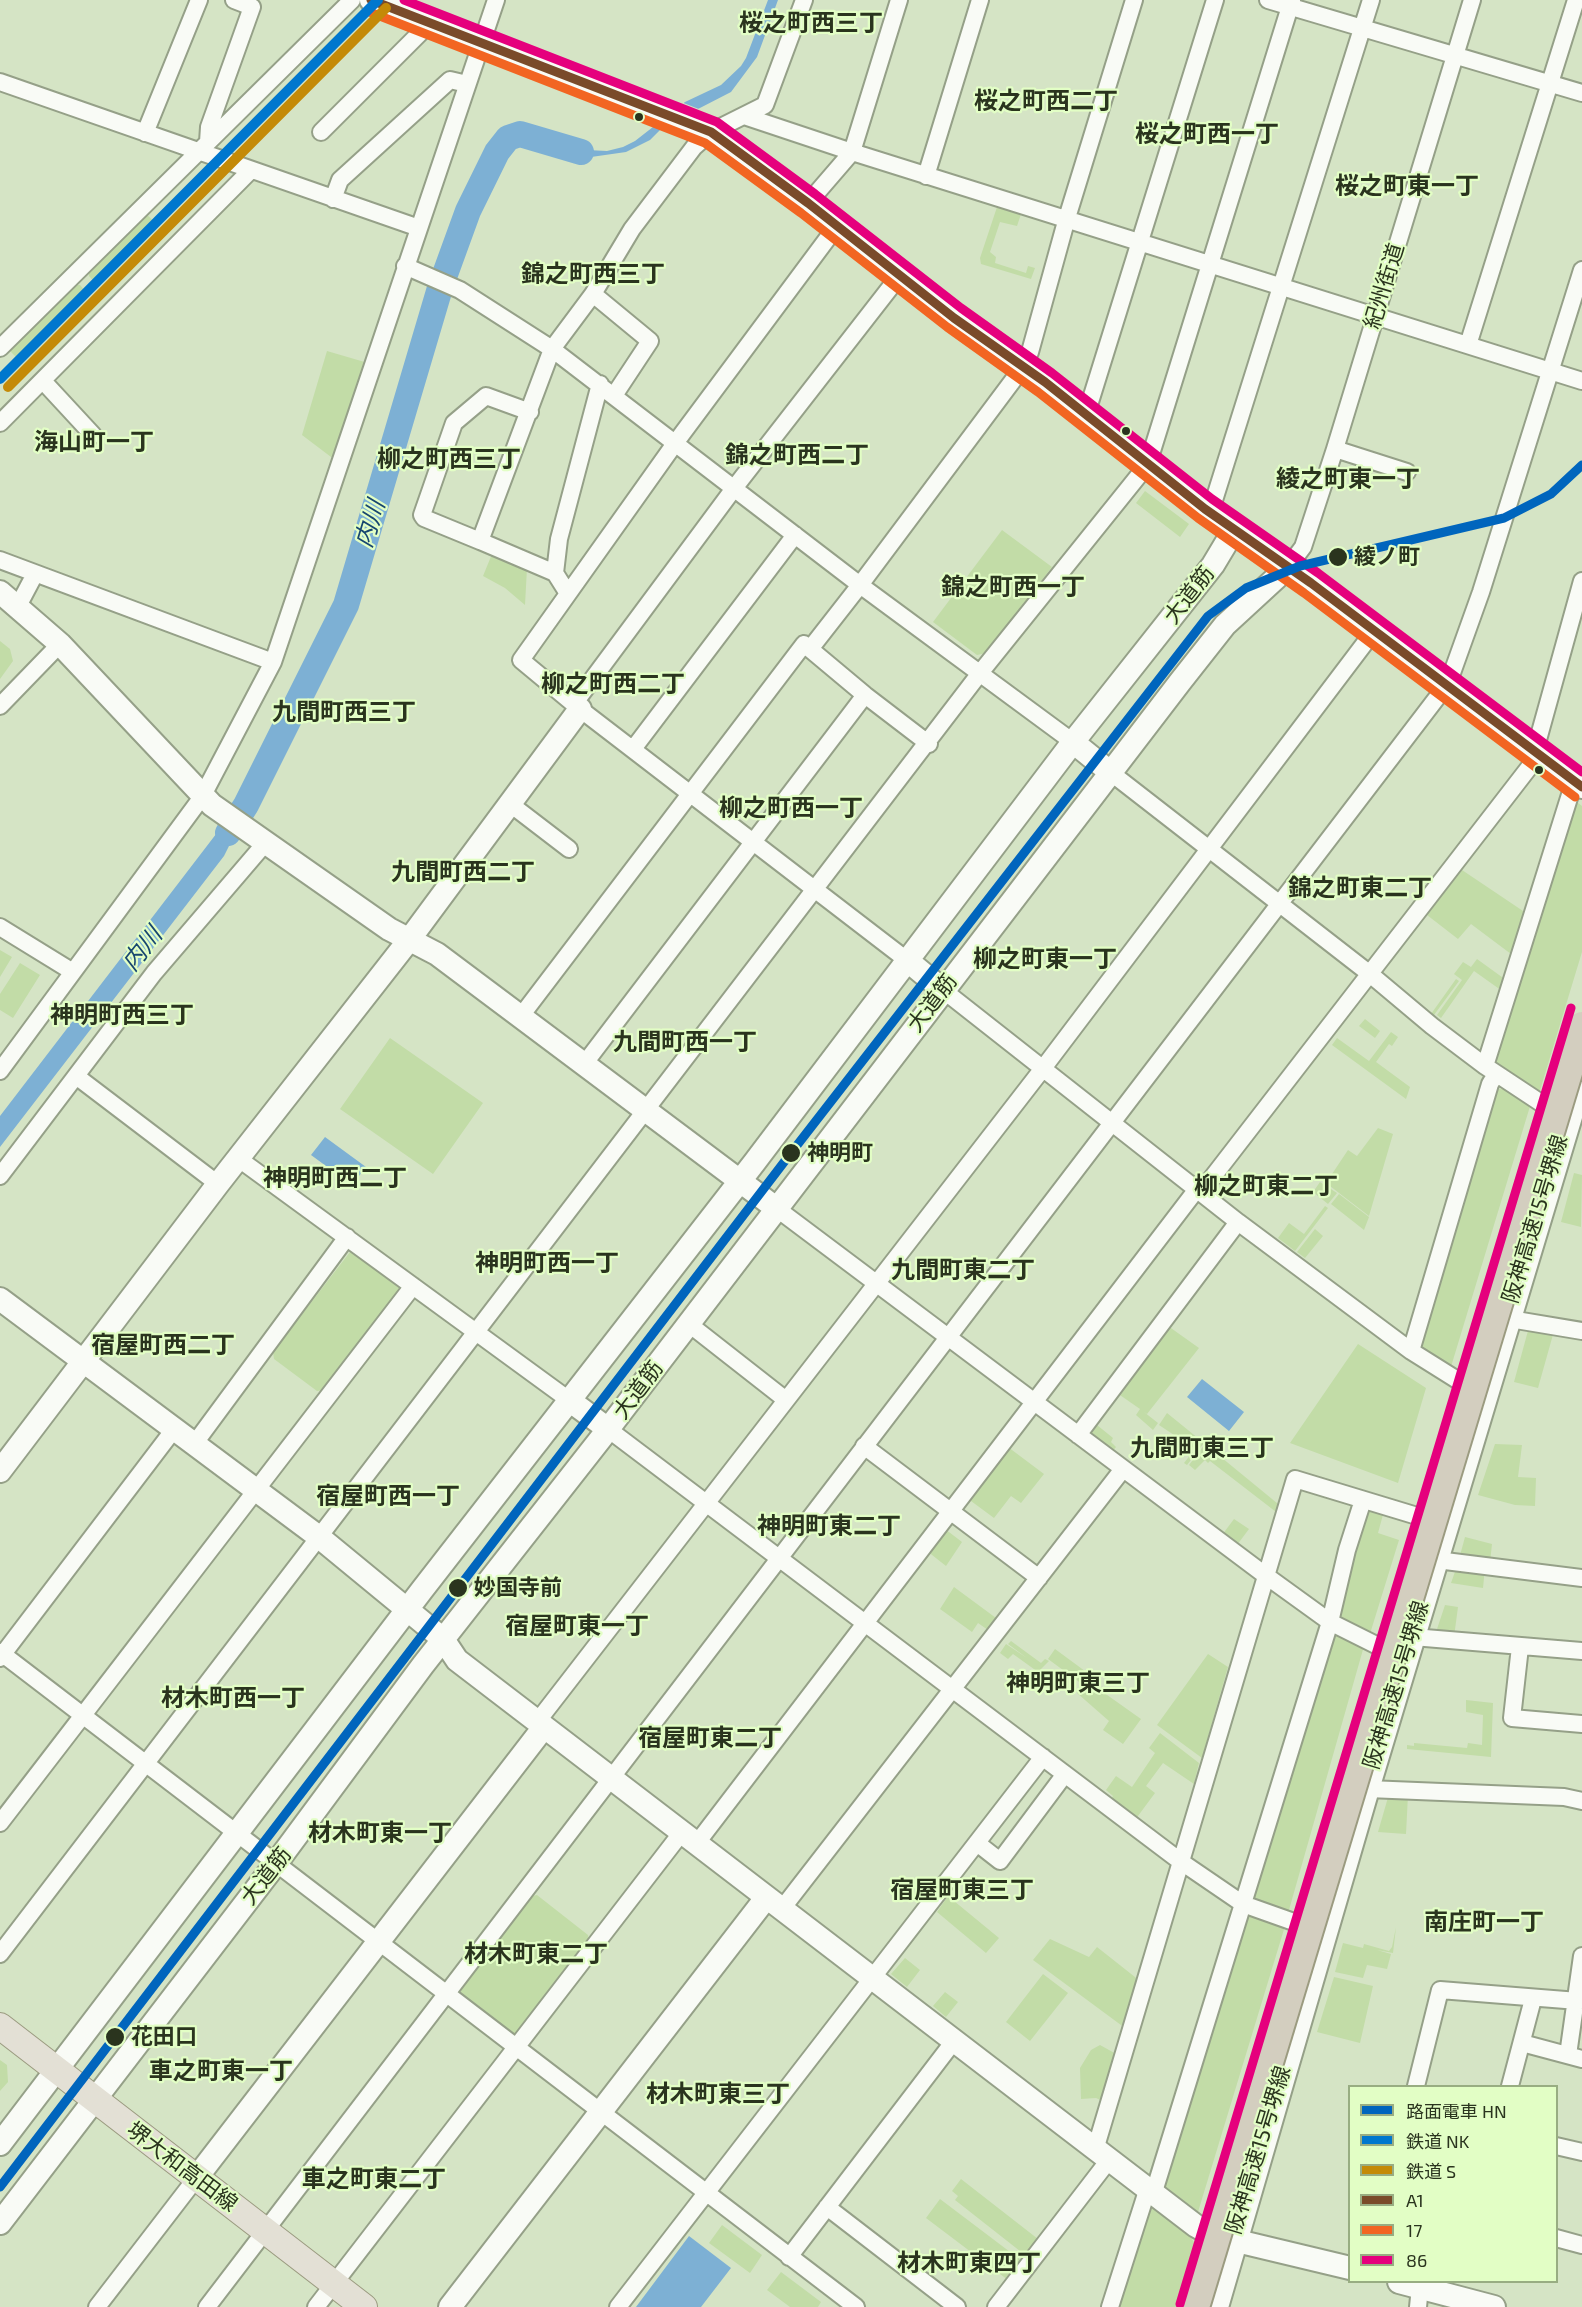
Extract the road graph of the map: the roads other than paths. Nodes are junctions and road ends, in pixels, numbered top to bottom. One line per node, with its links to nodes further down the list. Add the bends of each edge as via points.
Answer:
1 (199, 0): 27 (street)
2 (234, 0): 28 (street, via 252,7)
3 (352, 0): 28 (street)
4 (371, 0): 16 (street)
5 (496, 0): 18 (street)
6 (804, 0): 24 (street, via 765,105)
7 (899, 0): 29 (street)
8 (980, 0): 31 (street)
9 (1134, 0): 34 (street)
10 (1215, 0): 37 (street)
11 (1268, 0): 15 (street)
12 (1371, 0): 17 (street)
13 (1472, 0): 19 (street, 紀州街道)
14 (1576, 0): 22 (street)
15 (1291, 4): 17 (street); 38 (street)
16 (431, 22): 18 (street); 26 (street)
17 (1363, 29): 19 (street); 42 (street)
18 (482, 42): 21 (street); 25 (street)
19 (1454, 55): 22 (street); 44 (street, 紀州街道)
20 (0, 82): 27 (street)
21 (467, 84): 32 (street, via 450,80 340,180); 36 (street)
22 (1550, 84): 23 (street); 45 (street)
23 (1582, 93)
24 (744, 116): 25 (street); 29 (street)
25 (701, 128): 33 (street); 43 (street, via 694,147 632,229)
26 (321, 132)
27 (145, 133): 28 (street)
28 (203, 147): 30 (street); 46 (street)
29 (852, 152): 31 (street); 33 (street)
30 (251, 170): 32 (street); 50 (street)
31 (926, 176): 34 (street)
32 (333, 199): 36 (street)
33 (808, 203): 35 (street)
34 (1066, 218): 37 (street); 48 (street)
35 (836, 227): 41 (street); 58 (street)
36 (419, 228): 39 (street)
37 (1139, 241): 38 (street); 55 (street)
38 (1209, 264): 42 (street); 60 (street)
39 (405, 266): 47 (street, via 441,279); 79 (street)
40 (1582, 270): 49 (street)
41 (900, 275): 48 (street); 62 (street)
42 (1282, 286): 44 (street); 63 (street)
43 (593, 294): 47 (street); 53 (street, via 650,341)
44 (1375, 316): 45 (street); 59 (street, 紀州街道)
45 (1468, 345): 49 (street)
46 (0, 348)
47 (552, 349): 52 (street); 54 (street)
48 (1023, 367): 55 (street); 72 (street)
49 (1550, 372): 51 (street); 81 (street, via 1481,592)
50 (43, 381): 56 (street); 57 (street)
51 (1582, 381)
52 (600, 384): 53 (street); 69 (street, via 559,539)
53 (615, 394): 58 (street)
54 (530, 412): 66 (street); 66 (street, via 486,396 454,423 422,514)
55 (1086, 416): 60 (street)
56 (0, 423)
57 (93, 435)
58 (676, 441): 62 (street); 74 (street)
59 (1335, 449): 61 (street); 68 (street, 紀州街道, via 1303,547)
60 (1148, 464): 63 (street); 80 (street)
61 (1407, 472)
62 (735, 487): 65 (street); 84 (street)
63 (1210, 513): 64 (street)
64 (1234, 530): 68 (street); 85 (street, 大道筋, via 1213,565)
65 (795, 535): 72 (street); 87 (street)
66 (480, 541): 69 (street)
67 (0, 560): 70 (street)
68 (1287, 567): 76 (street); 89 (street, 大道筋, via 1225,625)
69 (555, 573): 74 (street)
70 (35, 574): 75 (street); 79 (street)
71 (1582, 581): 88 (street)
72 (860, 585): 78 (street); 80 (street)
73 (0, 592): 75 (street)
74 (567, 592): 84 (street, via 521,660)
75 (17, 608): 77 (street)
76 (1374, 631): 81 (street); 97 (street)
77 (60, 644): 83 (street); 92 (street)
78 (810, 649): 82 (street); 91 (street, via 804,644)
79 (273, 662): 92 (street)
80 (981, 673): 85 (street); 86 (street)
81 (1446, 684): 88 (street); 99 (street)
82 (865, 695): 86 (street); 95 (street)
83 (0, 706)
84 (577, 706): 87 (street); 93 (street)
85 (1073, 742): 89 (street); 102 (street, 大道筋)
86 (929, 744): 98 (street)
87 (633, 749): 91 (street)
88 (1535, 754): 90 (street); 104 (street, via 1531,765)
89 (1110, 772): 97 (street); 105 (street, 大道筋)
90 (1578, 785): 112 (street)
91 (692, 793): 95 (street); 107 (street)
92 (202, 797): 94 (street); 103 (street)
93 (508, 803): 96 (street); 101 (street)
94 (261, 839): 101 (street); 114 (street)
95 (754, 842): 98 (street); 110 (street)
96 (568, 849)
97 (1209, 850): 99 (street); 111 (street)
98 (815, 890): 102 (street); 116 (street)
99 (1281, 905): 104 (street); 118 (street)
100 (0, 927): 103 (street)
101 (409, 940): 107 (street, via 437,954); 119 (street)
102 (908, 961): 105 (street); 121 (street, 大道筋)
103 (73, 972): 113 (street)
104 (1370, 974): 112 (street); 123 (street)
105 (943, 990): 111 (street); 124 (street, 大道筋)
106 (1582, 1011): 117 (street)
107 (521, 1016): 110 (street)
108 (1582, 1026): 234 (highway, 阪神高速15号堺線, bridge)
109 (1582, 1062): 235 (highway, 阪神高速15号堺線)
110 (585, 1063): 116 (street)
111 (1044, 1067): 118 (street); 127 (street)
112 (1490, 1070): 117 (street); 135 (street, via 1490,1084)
113 (0, 1071)
114 (76, 1076): 120 (street); 122 (street)
115 (1580, 1094): 130 (street)
116 (647, 1110): 121 (street); 133 (street)
117 (1553, 1111): 137 (street)
118 (1112, 1122): 123 (street); 134 (street)
119 (239, 1159): 122 (street); 126 (street)
120 (0, 1176)
121 (740, 1181): 124 (street); 138 (street, 大道筋)
122 (218, 1184): 136 (street)
123 (1199, 1190): 125 (street); 140 (street)
124 (776, 1208): 127 (street); 131 (street, 大道筋)
125 (1238, 1222): 135 (street); 143 (street)
126 (347, 1237): 128 (street); 144 (street)
127 (876, 1284): 134 (street); 139 (street)
128 (413, 1286): 133 (street); 148 (street)
129 (0, 1299): 136 (street)
130 (1510, 1319): 132 (street); 137 (street)
131 (688, 1324): 139 (street); 142 (street, 大道筋)
132 (1582, 1331)
133 (477, 1332): 138 (street); 153 (street)
134 (949, 1339): 140 (street); 145 (street)
135 (1411, 1351): 137 (street)
136 (86, 1361): 141 (street); 147 (street)
137 (1479, 1391): 152 (street); 155 (street)
138 (569, 1400): 142 (street); 159 (street, 大道筋)
139 (786, 1400): 150 (street)
140 (1033, 1402): 143 (street); 151 (street)
141 (175, 1428): 144 (street); 167 (street)
142 (608, 1429): 150 (street); 163 (street, 大道筋)
143 (1078, 1435): 146 (street)
144 (195, 1443): 148 (street)
145 (864, 1446): 151 (street); 154 (street)
146 (1123, 1469): 156 (street); 157 (street)
147 (0, 1471)
148 (258, 1491): 153 (street); 169 (street)
149 (1363, 1500): 152 (street); 156 (street, via 1295,1479); 160 (street)
150 (708, 1502): 154 (street); 170 (street)
151 (951, 1512): 157 (street); 161 (street)
152 (1427, 1519): 166 (street)
153 (319, 1537): 159 (street); 173 (street)
154 (780, 1558): 161 (street); 175 (street)
155 (1437, 1560): 158 (street); 162 (street)
156 (1265, 1575): 160 (street); 182 (street)
157 (1039, 1578): 168 (street)
158 (1582, 1578)
159 (408, 1609): 163 (street); 179 (street, 大道筋)
160 (1330, 1622): 166 (street); 185 (street)
161 (865, 1624): 168 (street); 180 (street)
162 (1413, 1637): 164 (street); 176 (street)
163 (444, 1639): 170 (street, via 457,1660); 183 (street, 大道筋)
164 (1520, 1647): 165 (street); 171 (street, via 1512,1718)
165 (1582, 1651)
166 (1388, 1652): 186 (street)
167 (1, 1654): 169 (street)
168 (952, 1688): 172 (street); 184 (street)
169 (82, 1714): 173 (street); 178 (street)
170 (540, 1724): 175 (street); 187 (street)
171 (1582, 1724)
172 (1043, 1757): 174 (street); 181 (street)
173 (145, 1764): 179 (street); 188 (street)
174 (1065, 1774): 181 (street, via 1000,1861); 182 (street)
175 (612, 1778): 180 (street); 191 (street)
176 (1368, 1788): 177 (street); 216 (street)
177 (1582, 1801)
178 (0, 1824)
179 (238, 1833): 183 (street); 199 (street, 大道筋)
180 (690, 1838): 184 (street); 197 (street)
181 (977, 1843): 190 (street)
182 (1180, 1861): 185 (street); 207 (street)
183 (277, 1862): 187 (street); 202 (street, 大道筋)
184 (774, 1904): 190 (street); 203 (street)
185 (1243, 1904): 186 (street); 210 (street)
186 (1305, 1926): 214 (street)
187 (377, 1942): 191 (street); 208 (street)
188 (0, 1954)
189 (1582, 1956): 193 (street)
190 (872, 1978): 195 (street); 209 (street)
191 (447, 1993): 197 (street); 213 (street)
192 (1533, 2000): 193 (street); 196 (street); 200 (street, via 1440,1990)
193 (1578, 2001): 198 (street)
194 (0, 2026): 199 (main road, 堺大和高田線)
195 (954, 2041): 207 (street); 211 (street)
196 (1522, 2043): 198 (street); 201 (street)
197 (516, 2046): 203 (street); 220 (street)
198 (1575, 2057)
199 (56, 2070): 202 (main road, 堺大和高田線); 204 (street, 大道筋)
200 (1416, 2085)
201 (1510, 2085)
202 (93, 2099): 208 (main road, 堺大和高田線); 212 (street, 大道筋)
203 (600, 2111): 209 (street); 228 (street)
204 (0, 2144)
205 (1558, 2146): 206 (street)
206 (1582, 2152)
207 (1102, 2155): 210 (street); 232 (street)
208 (197, 2177): 213 (main road, 堺大和高田線); 224 (street)
209 (708, 2193): 218 (street); 229 (street)
210 (1150, 2193): 214 (street); 233 (street)
211 (827, 2207): 218 (street); 231 (street)
212 (0, 2223)
213 (265, 2231): 220 (main road, 堺大和高田線); 225 (street)
214 (1212, 2235): 216 (street); 234 (street)
215 (1558, 2238): 217 (street)
216 (1234, 2240): 219 (street); 236 (street)
217 (1582, 2245)
218 (789, 2257): 230 (street)
219 (1348, 2268)
220 (334, 2283): 226 (street); 227 (main road, 堺大和高田線)
221 (1400, 2283): 223 (street)
222 (1455, 2289): 223 (street); 237 (street)
223 (1419, 2297)
224 (97, 2307)
225 (207, 2307)
226 (316, 2307)
227 (364, 2307)
228 (450, 2307)
229 (618, 2307)
230 (856, 2307)
231 (957, 2307)
232 (996, 2307)
233 (1110, 2307)
234 (1193, 2307)
235 (1211, 2307)
236 (1217, 2307)
237 (1494, 2307)

